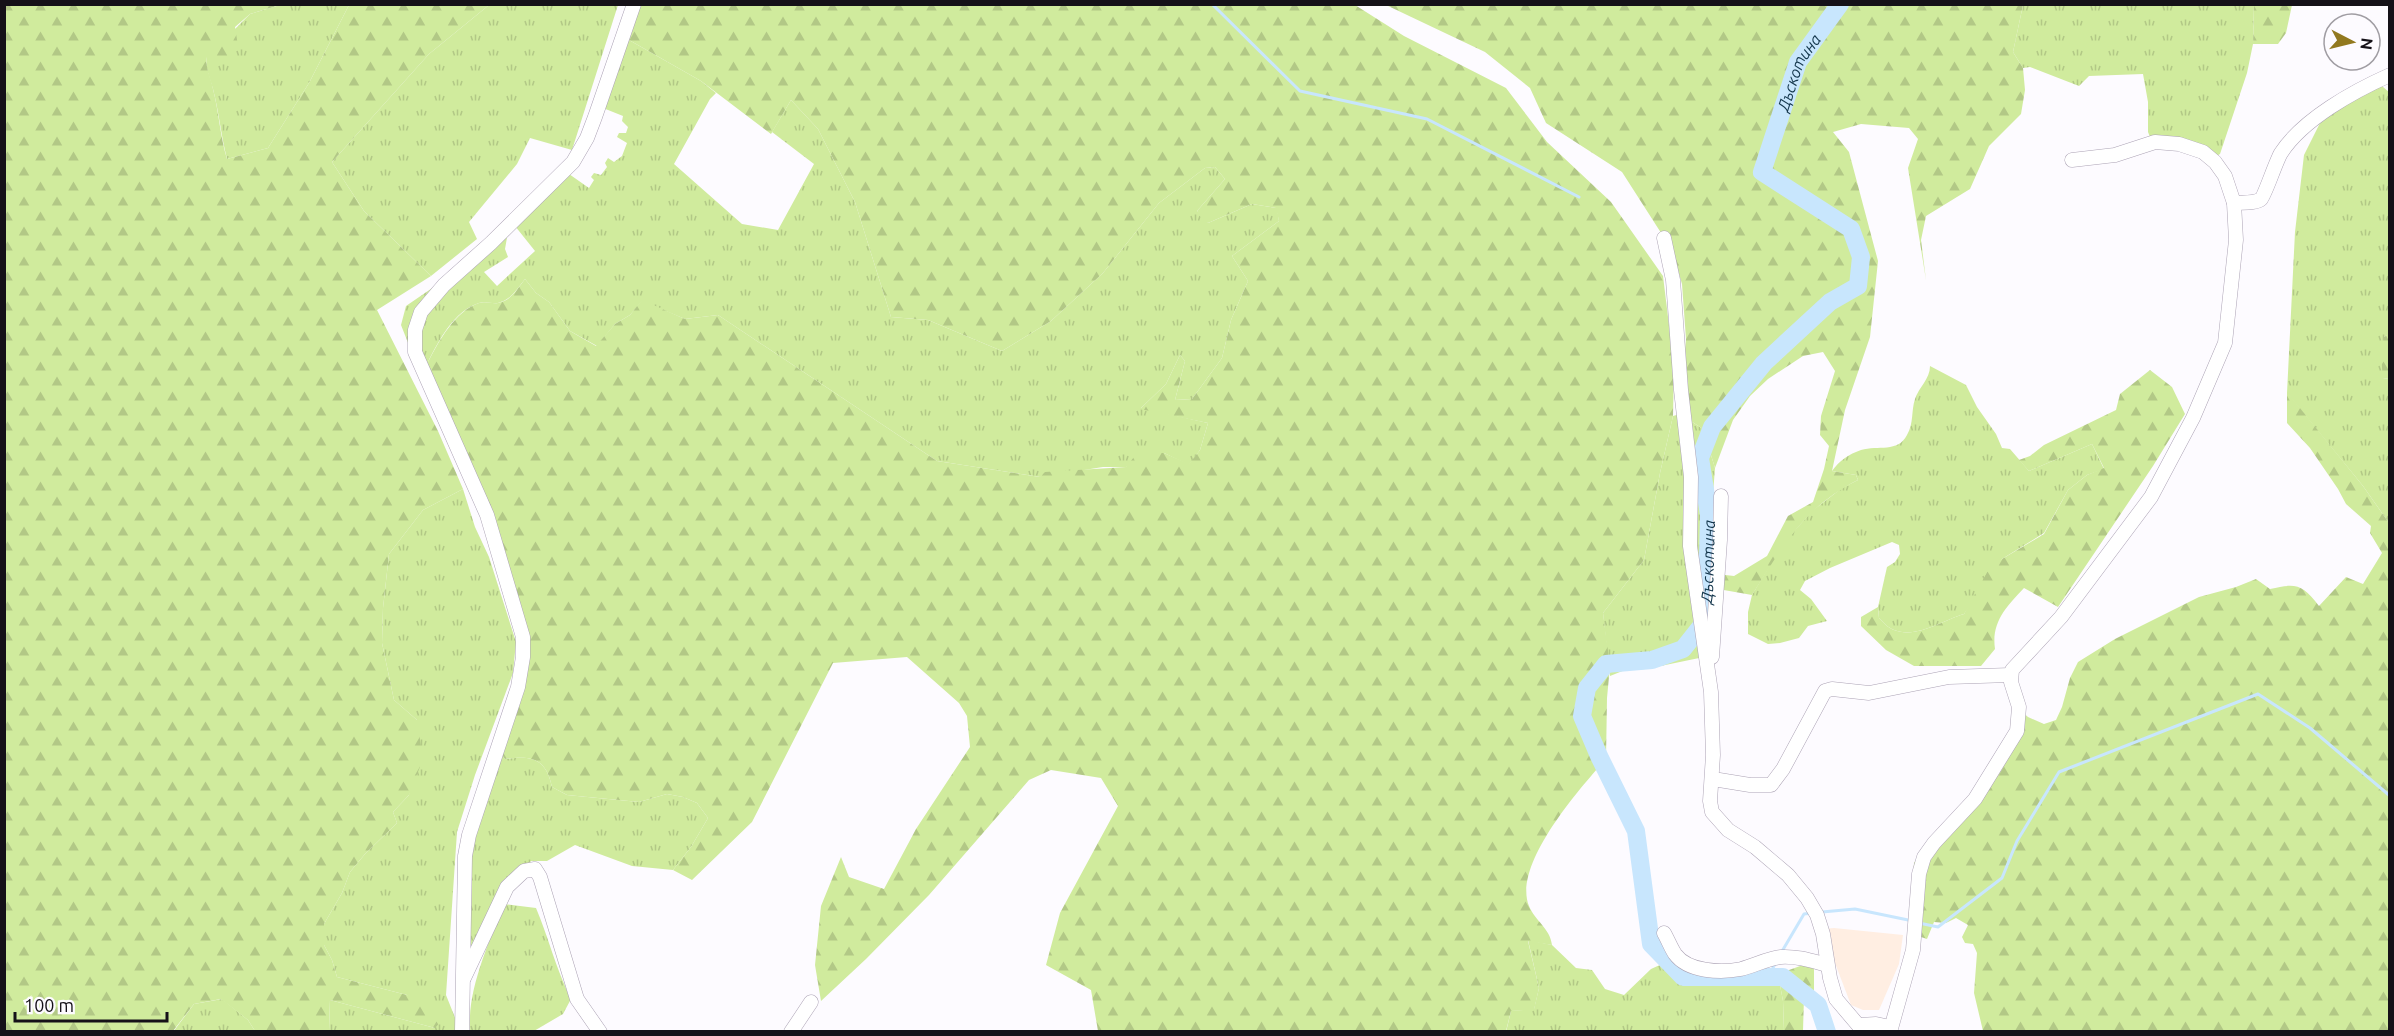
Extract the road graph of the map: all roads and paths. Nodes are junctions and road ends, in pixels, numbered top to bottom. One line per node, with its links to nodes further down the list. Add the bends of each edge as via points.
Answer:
1 (634, 4): 12 (street, via 595,117 573,162 444,285 421,312 414,330 415,352 487,515 523,637 518,687 465,856)
2 (2390, 75): 4 (street, via 2304,126 2282,152 2263,197)
3 (2072, 160): 4 (street, via 2115,155 2155,142 2179,144 2203,152 2215,162 2225,176)
4 (2234, 203): 7 (street, via 2236,240 2226,336 2193,418 2151,497 2061,617)
5 (1664, 238): 8 (street, via 1673,280 1691,477 1690,546)
6 (1721, 496): 8 (street)
7 (2010, 675): 9 (street, via 1949,677 1869,693 1832,689 1825,692 1771,785); 15 (street, via 2019,707 2017,731 1975,799 1924,857 1913,950)
8 (1711, 692): 9 (street)
9 (1713, 780): 11 (street, via 1710,801 1719,821 1788,875 1807,897 1823,934)
10 (1664, 933): 11 (street, via 1682,960 1706,969 1740,969 1779,957)
11 (1827, 965): 14 (street, via 1836,999)
12 (462, 982): 16 (street); 17 (street, via 507,887 524,871 535,869 576,999)
13 (811, 1002): 18 (street)
14 (1862, 1028): 15 (street, via 1876,1024)
15 (1890, 1030)
16 (462, 1032)
17 (600, 1032)
18 (791, 1032)

